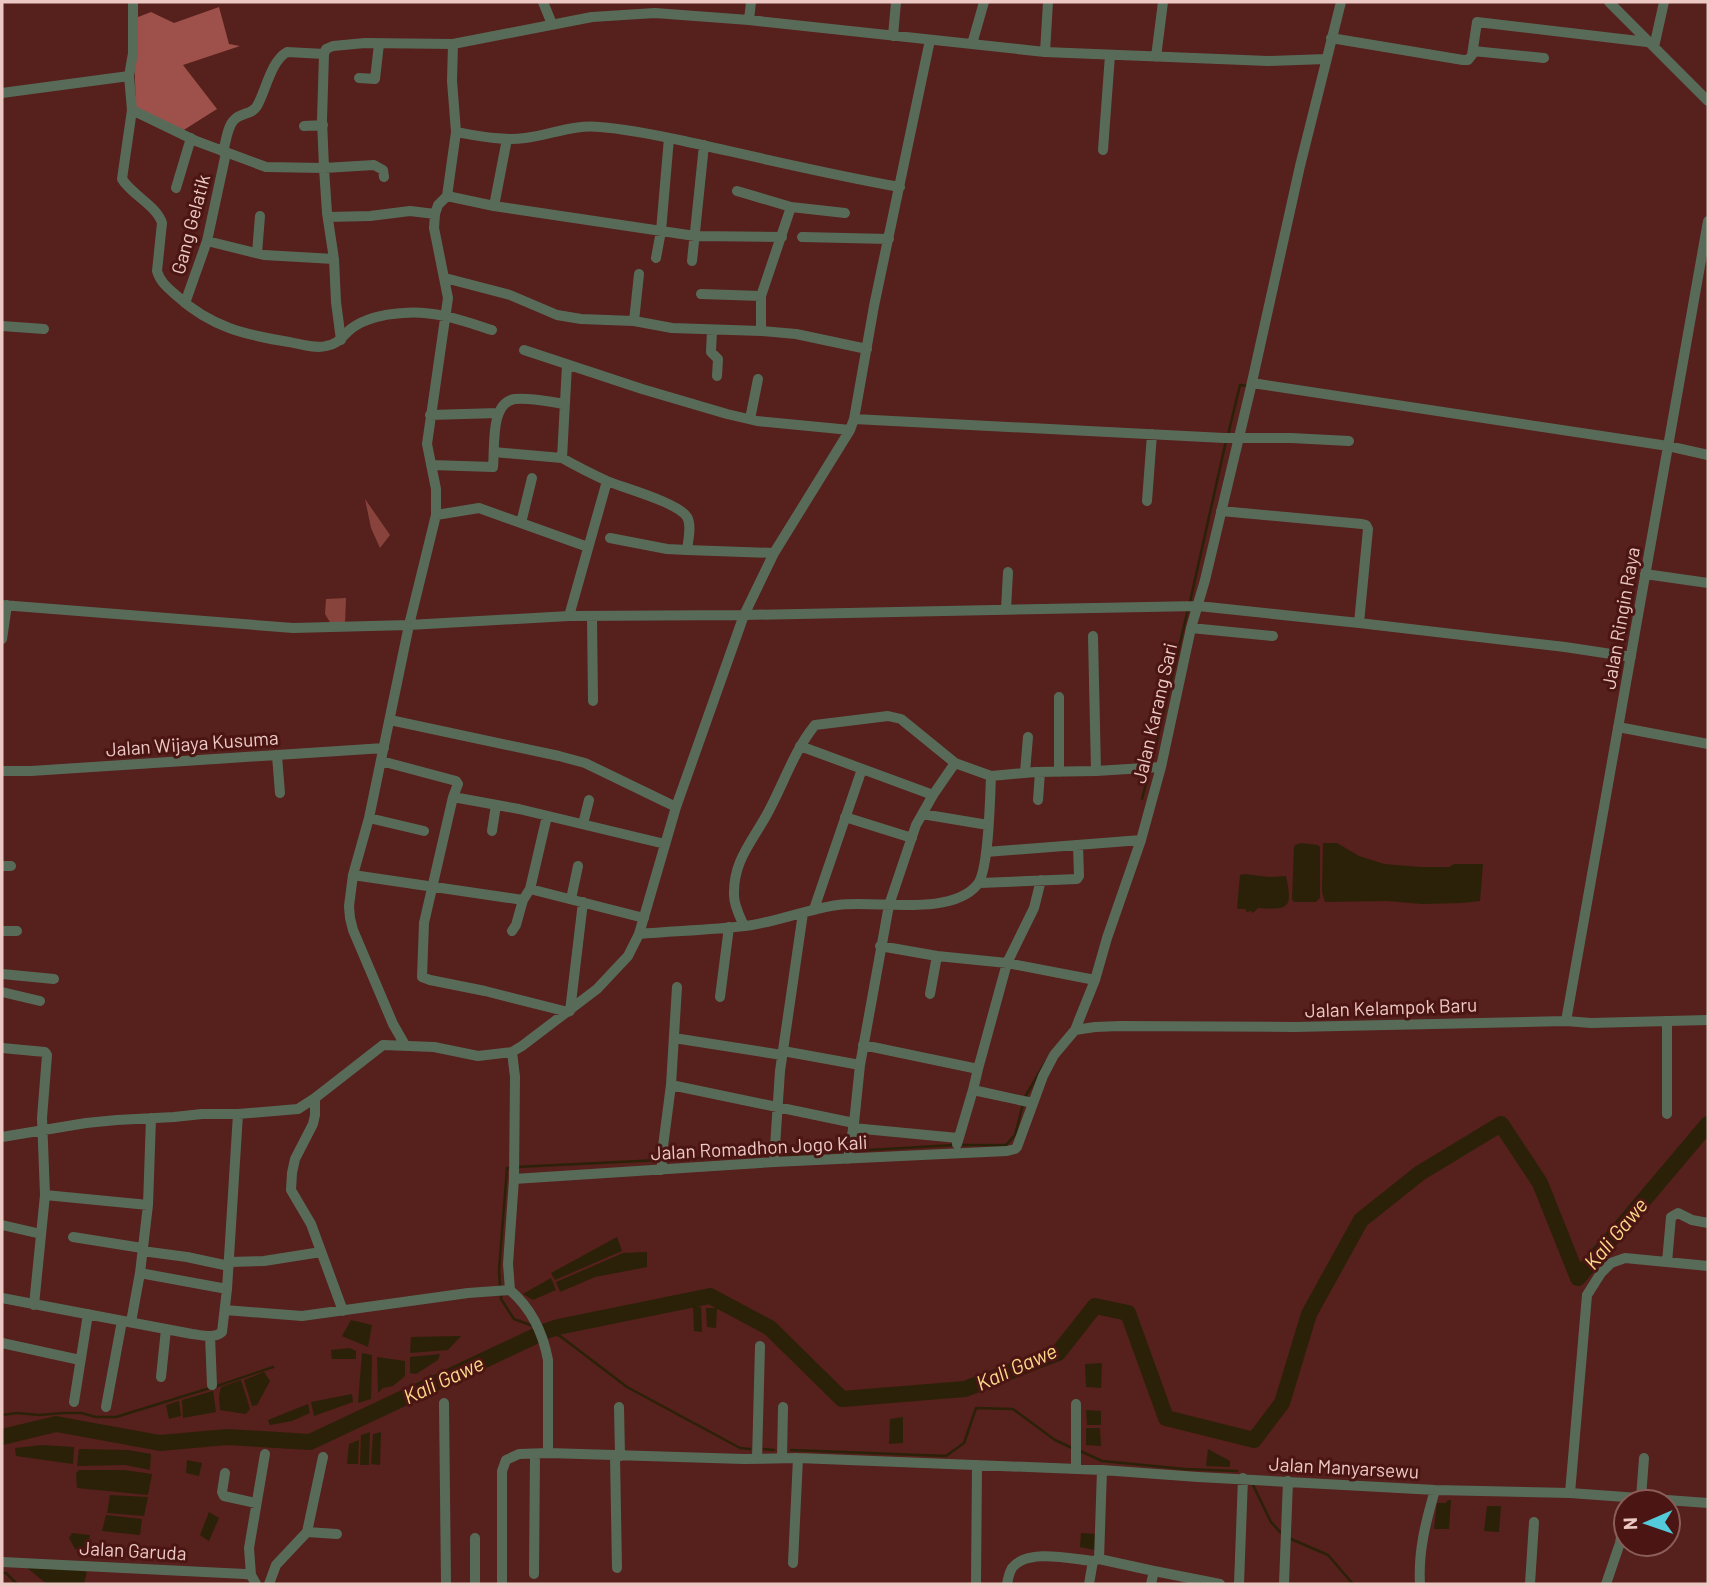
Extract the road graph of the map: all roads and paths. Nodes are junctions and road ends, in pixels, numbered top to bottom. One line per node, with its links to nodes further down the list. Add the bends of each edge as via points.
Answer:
1 (133, 2): 28 (street)
2 (543, 2): 13 (street)
3 (751, 2): 12 (street)
4 (896, 2): 14 (street)
5 (984, 2): 19 (street)
6 (1048, 2): 22 (street)
7 (1163, 2): 25 (street)
8 (1341, 2): 15 (street, Jalan Karang Sari)
9 (1609, 2): 20 (street)
10 (1664, 2): 20 (street)
11 (655, 8): 12 (street); 13 (street)
12 (749, 20): 14 (street)
13 (552, 24): 18 (street)
14 (893, 36): 16 (street)
15 (1331, 38): 21 (street, via 1463,60 1471,58); 27 (street, Jalan Karang Sari)
16 (930, 40): 19 (street); 44 (street)
17 (379, 44): 18 (street); 23 (street, via 333,46); 29 (street, via 374,80)
18 (453, 44): 35 (street)
19 (972, 44): 22 (street)
20 (1651, 44): 21 (street, via 1477,22); 31 (street)
21 (1473, 51): 26 (street)
22 (1045, 52): 24 (street)
23 (324, 54): 33 (street); 41 (street, Gang Gelatik, via 282,54 257,107 234,119)
24 (1111, 55): 25 (street); 40 (street)
25 (1156, 57): 27 (street)
26 (1544, 58)
27 (1326, 60): 83 (street, Jalan Karang Sari)
28 (129, 76): 30 (street); 32 (street)
29 (359, 78)
30 (2, 93)
31 (1708, 101)
32 (132, 110): 36 (street); 69 (street, via 122,178 160,218 159,279)
33 (323, 125): 34 (street); 42 (street)
34 (304, 126)
35 (456, 132): 38 (street); 47 (street)
36 (191, 138): 41 (street); 45 (street)
37 (669, 138): 38 (street, via 580,127); 39 (street); 55 (street)
38 (507, 139): 48 (street)
39 (704, 145): 44 (street); 56 (street)
40 (1103, 150)
41 (225, 152): 42 (street, via 266,167); 60 (street, Gang Gelatik)
42 (324, 168): 43 (street, via 374,165 383,170); 53 (street)
43 (384, 177)
44 (900, 187): 59 (street)
45 (176, 188)
46 (737, 191): 49 (street)
47 (447, 196): 48 (street); 51 (street)
48 (494, 206): 55 (street)
49 (791, 208): 50 (street); 57 (street)
50 (845, 213)
51 (435, 214): 53 (street, via 410,211); 66 (street)
52 (260, 216): 61 (street)
53 (328, 217): 63 (street)
54 (1708, 221): 92 (street, Jalan Ringin Raya)
55 (661, 231): 56 (street); 62 (street)
56 (695, 236): 57 (street); 64 (street)
57 (782, 237): 68 (street)
58 (802, 237): 59 (street)
59 (889, 239): 78 (street)
60 (207, 241): 61 (street); 69 (street, Gang Gelatik)
61 (257, 253): 63 (street)
62 (656, 258)
63 (334, 259): 77 (street)
64 (692, 261)
65 (639, 274): 71 (street)
66 (445, 278): 70 (street); 71 (street, via 509,295 557,315)
67 (701, 293): 68 (street)
68 (761, 296): 76 (street)
69 (185, 303): 77 (street, via 215,323 254,336 325,347)
70 (446, 316): 74 (street); 77 (street, via 406,312 379,317 353,327); 86 (street)
71 (634, 321): 75 (street)
72 (2, 326): 73 (street)
73 (44, 329)
74 (492, 330)
75 (712, 330): 76 (street); 81 (street, via 710,350 718,359)
76 (761, 331): 78 (street)
77 (341, 340)
78 (867, 349): 88 (street)
79 (524, 351): 80 (street)
80 (568, 365): 84 (street); 87 (street)
81 (717, 376)
82 (758, 379): 87 (street)
83 (1251, 384): 90 (street, Jalan Karang Sari); 92 (street)
84 (565, 404): 85 (street, via 511,400); 95 (street)
85 (498, 413): 86 (street); 93 (street)
86 (430, 415): 96 (street, via 427,444)
87 (750, 419): 88 (street)
88 (852, 425): 89 (street); 106 (street)
89 (1152, 434): 90 (street); 99 (street)
90 (1232, 438): 91 (street); 100 (street, Jalan Karang Sari)
91 (1349, 441)
92 (1667, 446): 94 (street); 108 (street, Jalan Ringin Raya)
93 (494, 452): 95 (street); 96 (street, via 493,467)
94 (1708, 455)
95 (562, 458): 98 (street)
96 (431, 465): 101 (street)
97 (532, 478): 102 (street)
98 (607, 481): 104 (street); 105 (street, via 684,513 689,523)
99 (1147, 501)
100 (1221, 510): 111 (street, Jalan Karang Sari); 116 (street, via 1366,525)
101 (436, 516): 102 (street, via 479,508); 117 (street)
102 (521, 523): 104 (street)
103 (610, 538): 105 (street)
104 (588, 547): 114 (street)
105 (687, 550): 106 (street)
106 (774, 553): 113 (street)
107 (1008, 572): 112 (street)
108 (1645, 574): 109 (street); 122 (street, Jalan Ringin Raya)
109 (1708, 583)
110 (4, 605): 117 (street, via 293,628); 121 (street)
111 (1195, 606): 112 (street); 116 (street); 118 (street, Jalan Karang Sari)
112 (1006, 609): 113 (street)
113 (744, 615): 115 (street); 148 (street)
114 (569, 616): 115 (street); 117 (street)
115 (592, 616): 124 (street)
116 (1359, 623): 122 (street)
117 (409, 625): 125 (street)
118 (1191, 628): 120 (street); 134 (street, Jalan Karang Sari)
119 (1093, 636): 137 (street)
120 (1273, 636)
121 (2, 639)
122 (1631, 657): 126 (street, Jalan Ringin Raya)
123 (1059, 697): 140 (street)
124 (593, 701)
125 (390, 720): 130 (street); 148 (street, via 585,763)
126 (1618, 727): 128 (street); 193 (street, Jalan Ringin Raya)
127 (1028, 737): 138 (street)
128 (1708, 744)
129 (800, 746): 133 (street, via 815,725 888,716 901,719); 135 (street); 173 (street, via 739,863 734,895)
130 (384, 748): 131 (street, Jalan Wijaya Kusuma); 132 (street)
131 (277, 756): 136 (street, Jalan Wijaya Kusuma); 142 (street)
132 (381, 761): 144 (street, via 456,780); 152 (street)
133 (955, 763): 141 (street); 143 (street)
134 (1153, 767): 137 (street); 158 (street, Jalan Karang Sari)
135 (862, 769): 143 (street); 151 (street)
136 (2, 771)
137 (1096, 771): 140 (street)
138 (1026, 772): 139 (street); 141 (street)
139 (1040, 772): 140 (street); 146 (street)
140 (1059, 772)
141 (991, 776): 154 (street)
142 (280, 793)
143 (933, 795): 149 (street)
144 (453, 797): 147 (street); 166 (street)
145 (589, 800): 153 (street)
146 (1038, 800)
147 (496, 805): 150 (street); 156 (street)
148 (676, 807): 159 (street)
149 (922, 814): 154 (street); 157 (street)
150 (547, 816): 153 (street); 167 (street)
151 (845, 817): 157 (street); 171 (street)
152 (369, 818): 155 (street); 163 (street)
153 (583, 824): 159 (street)
154 (988, 825): 161 (street)
155 (425, 831)
156 (492, 831)
157 (912, 838): 170 (street)
158 (1140, 840): 160 (street); 184 (street, Jalan Karang Sari)
159 (665, 844): 172 (street)
160 (1078, 845): 161 (street); 164 (street, via 1078,878)
161 (986, 852): 165 (street)
162 (578, 866): 169 (street)
163 (353, 875): 166 (street); 195 (street, via 349,906 353,930)
164 (1041, 880): 165 (street); 181 (street, via 1034,908)
165 (979, 883): 170 (street, via 947,903)
166 (433, 887): 168 (street); 191 (street, via 424,923 422,977)
167 (530, 889): 168 (street); 169 (street)
168 (523, 900): 176 (street)
169 (577, 900): 172 (street); 191 (street)
170 (889, 905): 171 (street, via 842,905); 179 (street)
171 (809, 911): 173 (street); 204 (street)
172 (643, 918): 178 (street)
173 (744, 926): 174 (street)
174 (729, 927): 178 (street); 188 (street)
175 (17, 931): 177 (street)
176 (512, 931)
177 (2, 932)
178 (639, 934): 191 (street, via 617,969)
179 (880, 946): 180 (street); 201 (street)
180 (937, 956): 181 (street); 187 (street)
181 (1007, 963): 184 (street); 206 (street)
182 (2, 974): 183 (street)
183 (54, 979)
184 (1095, 981): 190 (street, Jalan Karang Sari)
185 (677, 987): 198 (street)
186 (2, 992): 189 (street)
187 (930, 994)
188 (720, 997)
189 (40, 1001)
190 (1085, 1006): 196 (street); 197 (street, Jalan Karang Sari)
191 (569, 1011): 203 (street)
192 (1708, 1020): 194 (street, Jalan Kelampok Baru)
193 (1566, 1021): 194 (street, Jalan Kelampok Baru); 196 (street, Jalan Kelampok Baru)
194 (1667, 1021): 215 (street)
195 (393, 1024): 199 (street); 200 (street)
196 (1095, 1027): 197 (street, Jalan Kelampok Baru)
197 (1075, 1030): 212 (street, Jalan Romadhon Jogo Kali, via 1054,1055)
198 (674, 1038): 204 (street); 209 (street)
199 (383, 1045): 200 (street); 211 (street)
200 (405, 1045): 203 (street, via 478,1056)
201 (863, 1045): 205 (street); 206 (street)
202 (2, 1048): 208 (street, via 45,1052)
203 (512, 1052): 224 (street)
204 (783, 1053): 205 (street); 213 (street)
205 (860, 1065): 217 (street)
206 (978, 1069): 210 (street)
207 (33, 1082): 208 (street)
208 (45, 1084): 218 (street)
209 (671, 1085): 213 (street); 223 (street)
210 (973, 1090): 212 (street); 220 (street)
211 (315, 1098): 214 (street, via 298,1109); 232 (street, via 313,1124 295,1159 291,1191 312,1224)
212 (1027, 1102): 220 (street, Jalan Romadhon Jogo Kali, via 1014,1149)
213 (777, 1106): 217 (street); 222 (street)
214 (238, 1114): 216 (street); 234 (street)
215 (1667, 1114)
216 (151, 1118): 218 (street); 226 (street)
217 (854, 1126): 220 (street); 221 (street)
218 (42, 1129): 219 (street); 225 (street)
219 (2, 1137)
220 (956, 1145): 221 (street, Jalan Romadhon Jogo Kali)
221 (849, 1154): 222 (street, Jalan Romadhon Jogo Kali)
222 (774, 1157): 223 (street, Jalan Romadhon Jogo Kali)
223 (662, 1163): 224 (street, Jalan Romadhon Jogo Kali)
224 (514, 1170): 238 (street)
225 (45, 1195): 226 (street); 229 (street)
226 (148, 1205): 231 (street)
227 (1708, 1223): 233 (street, via 1674,1214)
228 (2, 1225): 229 (street)
229 (41, 1234): 240 (street)
230 (73, 1237): 231 (street)
231 (142, 1250): 234 (street); 236 (street)
232 (321, 1252): 234 (street); 242 (street)
233 (1667, 1262): 235 (street); 275 (street, via 1625,1258 1611,1263 1587,1295)
234 (229, 1264): 237 (street)
235 (1708, 1266)
236 (140, 1273): 237 (street); 244 (street)
237 (227, 1289): 241 (street)
238 (508, 1290): 242 (street); 258 (street, via 532,1315 546,1348)
239 (2, 1298): 240 (street)
240 (34, 1305): 243 (street)
241 (225, 1310): 242 (street, via 302,1316); 246 (street, via 222,1332)
242 (343, 1311)
243 (88, 1314): 244 (street); 249 (street)
244 (126, 1321): 245 (street); 255 (street)
245 (166, 1329): 246 (street); 250 (street)
246 (209, 1336): 251 (street)
247 (2, 1343): 249 (street)
248 (760, 1346): 266 (street)
249 (80, 1360): 252 (street)
250 (161, 1377)
251 (212, 1385)
252 (74, 1402)
253 (444, 1403): 294 (street)
254 (1076, 1404): 268 (street)
255 (106, 1407)
256 (619, 1407): 261 (street)
257 (783, 1407): 263 (street)
258 (548, 1453): 260 (street); 261 (street, Jalan Manyarsewu)
259 (265, 1454): 278 (street)
260 (535, 1454): 290 (street); 296 (street, via 512,1456 502,1471)
261 (618, 1456): 266 (street, Jalan Manyarsewu); 288 (street)
262 (323, 1457): 281 (street)
263 (782, 1458): 264 (street, Jalan Manyarsewu); 266 (street, Jalan Manyarsewu)
264 (798, 1458): 267 (street, Jalan Manyarsewu); 287 (street)
265 (1644, 1458): 273 (street)
266 (757, 1459)
267 (977, 1465): 268 (street, Jalan Manyarsewu); 297 (street)
268 (1076, 1469): 269 (street, Jalan Manyarsewu)
269 (1102, 1470): 271 (street, Jalan Manyarsewu); 285 (street)
270 (225, 1473): 278 (street, via 224,1496)
271 (1243, 1478): 272 (street, Jalan Manyarsewu); 302 (street)
272 (1289, 1481): 274 (street, Jalan Manyarsewu); 303 (street)
273 (1642, 1488)
274 (1435, 1490): 275 (street, Jalan Manyarsewu); 304 (street, via 1424,1528)
275 (1570, 1493): 276 (street, Jalan Manyarsewu)
276 (1612, 1498)
277 (1682, 1501): 279 (street, Jalan Manyarsewu)
278 (256, 1503): 291 (street, via 248,1548)
279 (1708, 1503)
280 (1534, 1522): 305 (street)
281 (307, 1532): 282 (street); 293 (street, via 276,1565)
282 (337, 1534)
283 (475, 1538): 295 (street)
284 (1614, 1558): 306 (street)
285 (1096, 1560): 289 (street); 298 (street, via 1026,1558 1013,1567); 299 (street)
286 (2, 1562): 291 (street, Jalan Garuda)
287 (793, 1563)
288 (617, 1568)
289 (1154, 1571): 292 (street); 300 (street)
290 (534, 1574)
291 (253, 1579)
292 (1205, 1583): 301 (street)
293 (269, 1584)
294 (446, 1584)
295 (475, 1584)
296 (502, 1584)
297 (976, 1584)
298 (1007, 1584)
299 (1089, 1584)
300 (1151, 1584)
301 (1220, 1584)
302 (1239, 1584)
303 (1284, 1584)
304 (1420, 1584)
305 (1530, 1584)
306 (1606, 1584)

